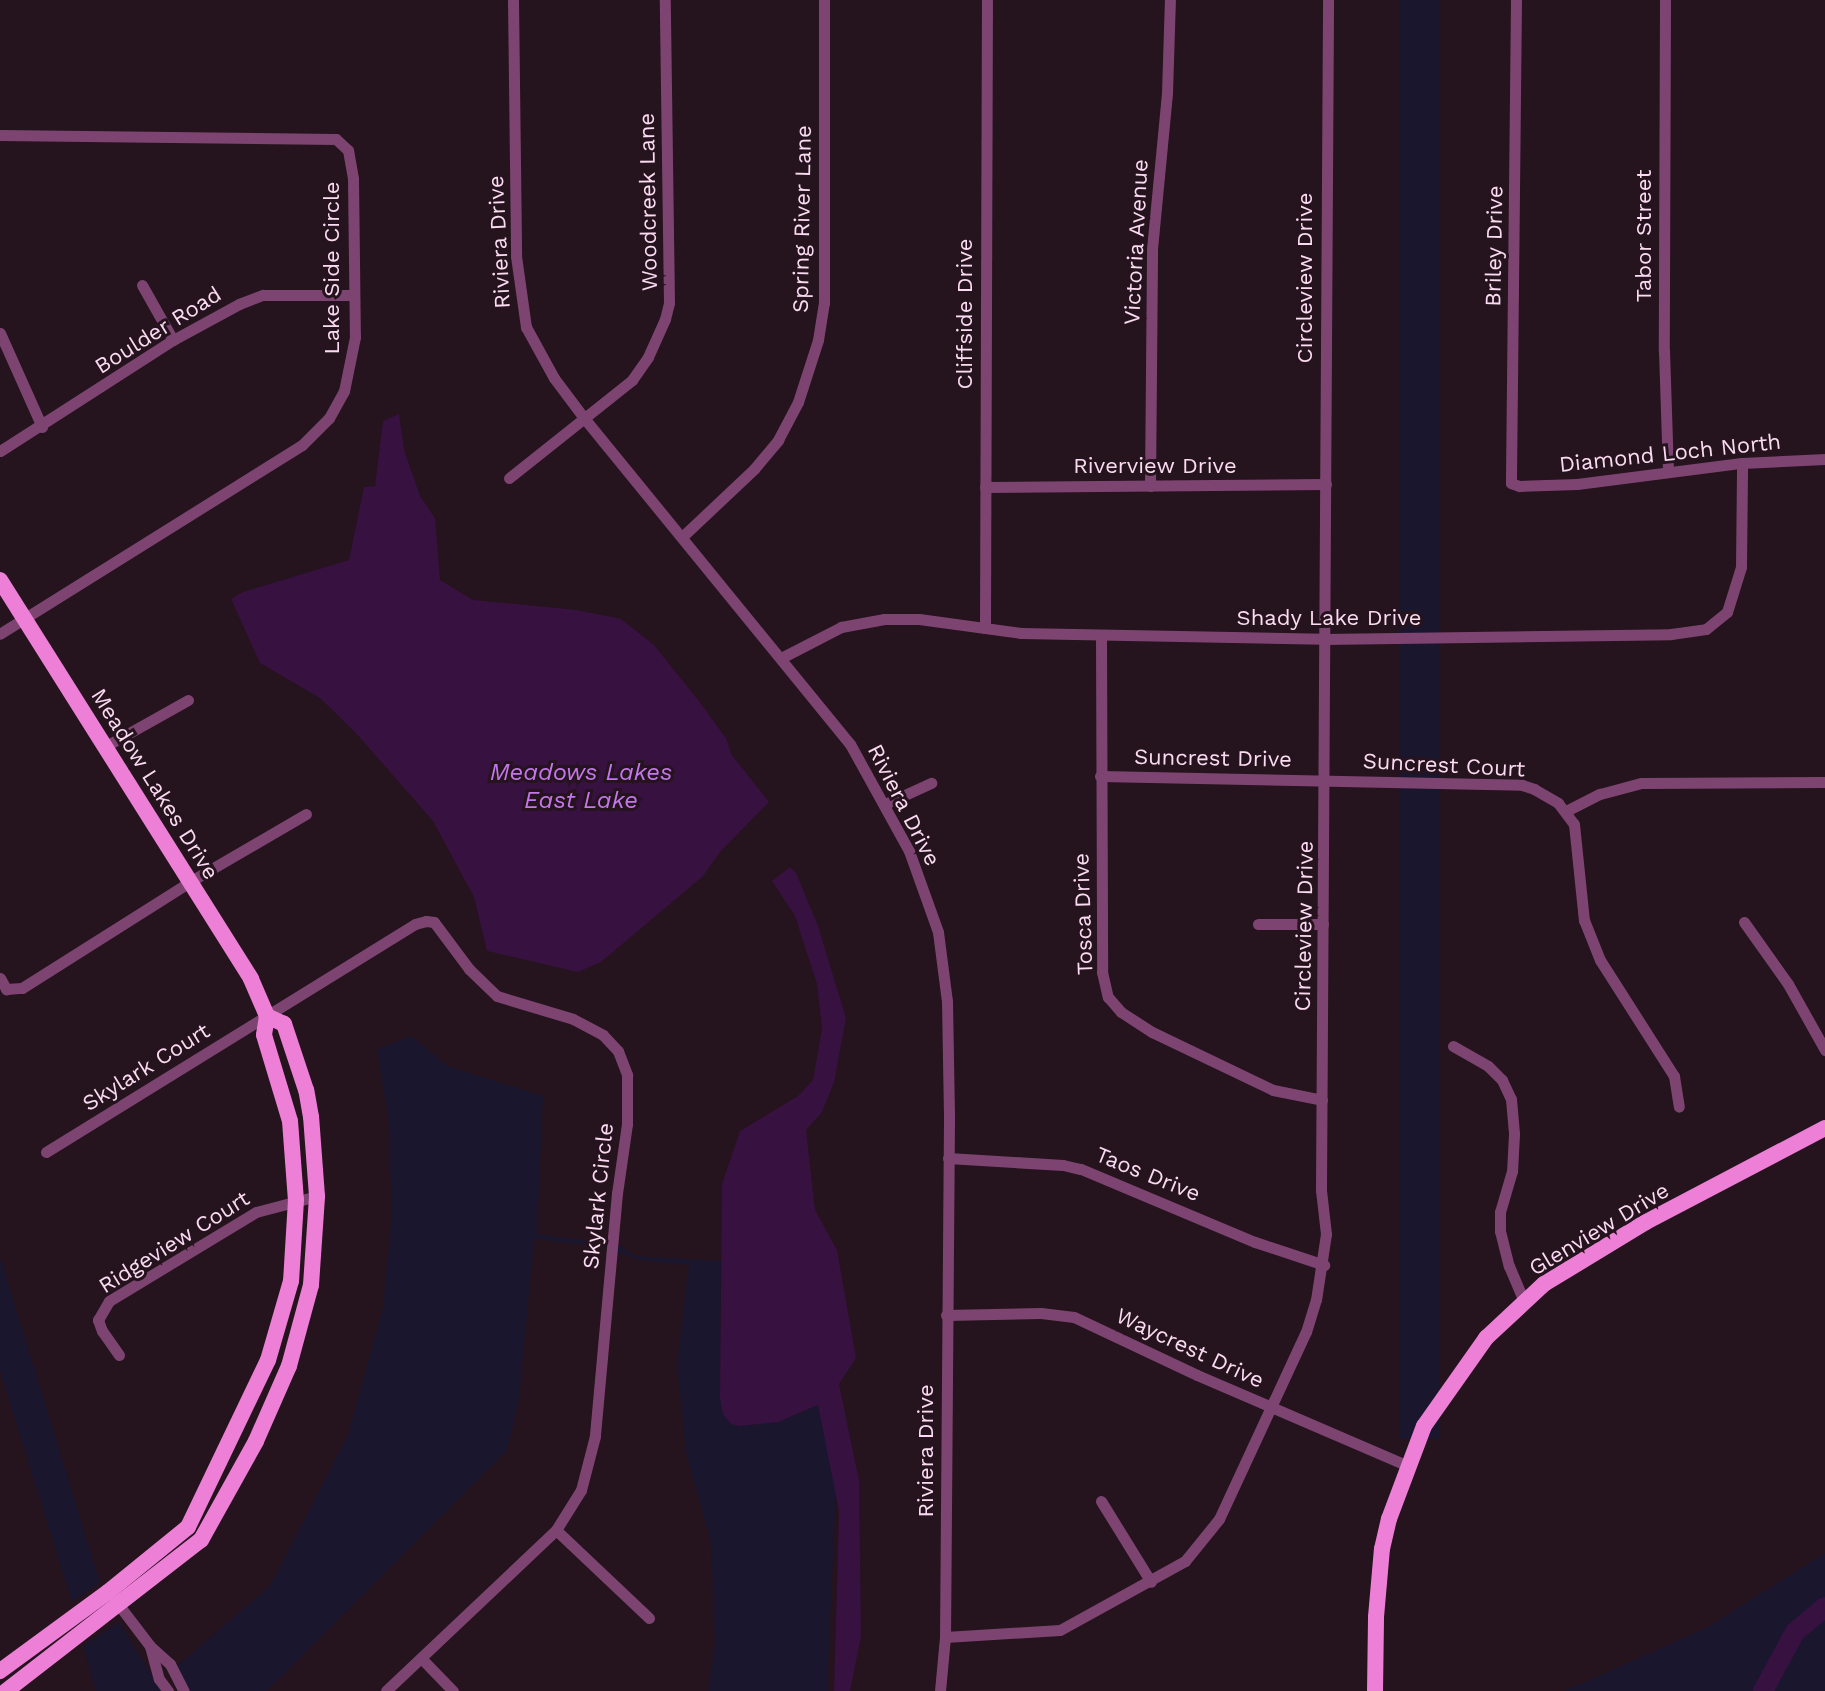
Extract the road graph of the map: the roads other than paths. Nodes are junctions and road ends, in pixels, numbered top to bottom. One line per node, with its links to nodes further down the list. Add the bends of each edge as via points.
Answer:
1 (513, 0): 14 (street, Riviera Drive, via 521,308 541,356)
2 (665, 0): 14 (street, Woodcreek Lane, via 669,303 648,357 632,380)
3 (824, 0): 25 (street, Spring River Lane, via 824,303 818,340 798,402 778,440)
4 (987, 0): 24 (street, Cliffside Drive)
5 (1170, 0): 22 (street, Victoria Avenue, via 1152,249)
6 (1328, 0): 21 (street, Circleview Drive)
7 (1516, 0): 23 (street, Briley Drive, via 1511,483)
8 (1665, 0): 19 (street, Tabor Street)
9 (0, 135): 11 (street, Lake Side Circle, via 336,139 348,150 353,179)
10 (142, 285): 13 (street)
11 (354, 295): 13 (street, Boulder Road, via 263,295); 27 (street, Lake Side Circle, via 355,337 344,391 329,418 302,445)
12 (0, 333): 15 (street)
13 (173, 340): 15 (street, Boulder Road)
14 (584, 418): 20 (street, Woodcreek Lane); 25 (street, Riviera Drive)
15 (42, 427): 16 (street, Boulder Road)
16 (0, 451)
17 (1825, 459): 18 (street, Diamond Loch North)
18 (1742, 463): 19 (street, Diamond Loch North); 31 (street, Shady Lake Drive, via 1741,567 1727,612 1711,628 1671,634)
19 (1668, 471): 23 (street, Diamond Loch North)
20 (509, 478)
21 (1326, 484): 22 (street, Riverview Drive); 31 (street, Circleview Drive)
22 (1150, 486): 24 (street, Riverview Drive)
23 (1519, 486)
24 (985, 487): 28 (street, Cliffside Drive)
25 (683, 536): 32 (street, Riviera Drive)
26 (0, 580): 27 (street, Meadow Lakes Drive)
27 (24, 618): 29 (street, Lake Side Circle); 34 (street, Meadow Lakes Drive)
28 (985, 628): 30 (street, Shady Lake Drive); 32 (street, Shady Lake Drive, via 919,619 856,623)
29 (0, 634)
30 (1101, 636): 31 (street, Shady Lake Drive); 35 (street, Tosca Drive)
31 (1323, 639): 36 (street, Circleview Drive)
32 (781, 658): 39 (street, Riviera Drive, via 850,744)
33 (188, 700): 34 (street)
34 (106, 746): 42 (street, Meadow Lakes Drive)
35 (1100, 776): 36 (street, Suncrest Drive); 50 (street, Tosca Drive, via 1102,972 1108,997 1152,1032 1273,1090)
36 (1325, 780): 40 (street, Suncrest Court, via 1522,785); 45 (street, Circleview Drive)
37 (1825, 782): 40 (street, via 1641,783 1600,794)
38 (931, 783): 39 (street)
39 (885, 804): 54 (street, Riviera Drive, via 931,906 944,962)
40 (1566, 811): 51 (street, via 1574,824 1584,920 1600,960 1674,1076)
41 (306, 814): 42 (street)
42 (191, 881): 46 (street, via 22,988 6,989); 47 (street, Meadow Lakes Drive, via 251,979)
43 (1744, 922): 49 (street, via 1788,984)
44 (1258, 924): 45 (street)
45 (1323, 924): 50 (street, Circleview Drive)
46 (0, 978)
47 (267, 1016): 53 (street, Skylark Court); 55 (street, Meadow Lakes Drive, via 284,1024 306,1090); 56 (street, Meadow Lakes Drive, via 264,1035 290,1121); 64 (street, Skylark Circle, via 426,921 434,922 497,996 573,1019 603,1035 618,1051 627,1075 627,1124 595,1436 581,1490)
48 (1453, 1046): 58 (street, via 1488,1066 1511,1099 1512,1171 1500,1231)
49 (1825, 1050)
50 (1322, 1100): 57 (street, Circleview Drive)
51 (1679, 1107)
52 (1825, 1128): 58 (street, Glenview Drive, via 1646,1222)
53 (46, 1152)
54 (948, 1158): 57 (street, Taos Drive, via 1081,1169); 59 (street, Riviera Drive)
55 (317, 1196): 56 (street, Ridgeview Court); 66 (street, Meadow Lakes Drive, via 311,1285 289,1366 256,1441 201,1540)
56 (296, 1200): 60 (street, Ridgeview Court, via 256,1212 109,1301 98,1320); 66 (street, Meadow Lakes Drive, via 291,1281 282,1318 226,1454 188,1527)
57 (1324, 1265): 61 (street, Circleview Drive, via 1306,1332)
58 (1524, 1301): 62 (street, Glenview Drive, via 1454,1380 1424,1426)
59 (946, 1315): 61 (street, Waycrest Drive, via 1074,1317); 68 (street, Riviera Drive)
60 (119, 1355)
61 (1271, 1407): 62 (street, Waycrest Drive); 65 (street, Circleview Drive, via 1206,1539 1185,1561)
62 (1408, 1466): 78 (street, Glenview Drive, via 1382,1549)
63 (1101, 1501): 65 (street)
64 (556, 1530): 67 (street); 70 (street, Skylark Circle)
65 (1151, 1582): 68 (street, Circleview Drive, via 1060,1630)
66 (114, 1598): 69 (street); 71 (street, Meadow Lakes Drive); 72 (street, Meadow Lakes Drive)
67 (649, 1618)
68 (945, 1637): 77 (street, Riviera Drive)
69 (150, 1646): 73 (street); 74 (street, via 170,1664)
70 (421, 1658): 75 (street, Skylark Circle); 76 (street)
71 (0, 1671)
72 (6, 1691)
73 (168, 1691)
74 (184, 1691)
75 (386, 1691)
76 (453, 1691)
77 (940, 1691)
78 (1375, 1691)

